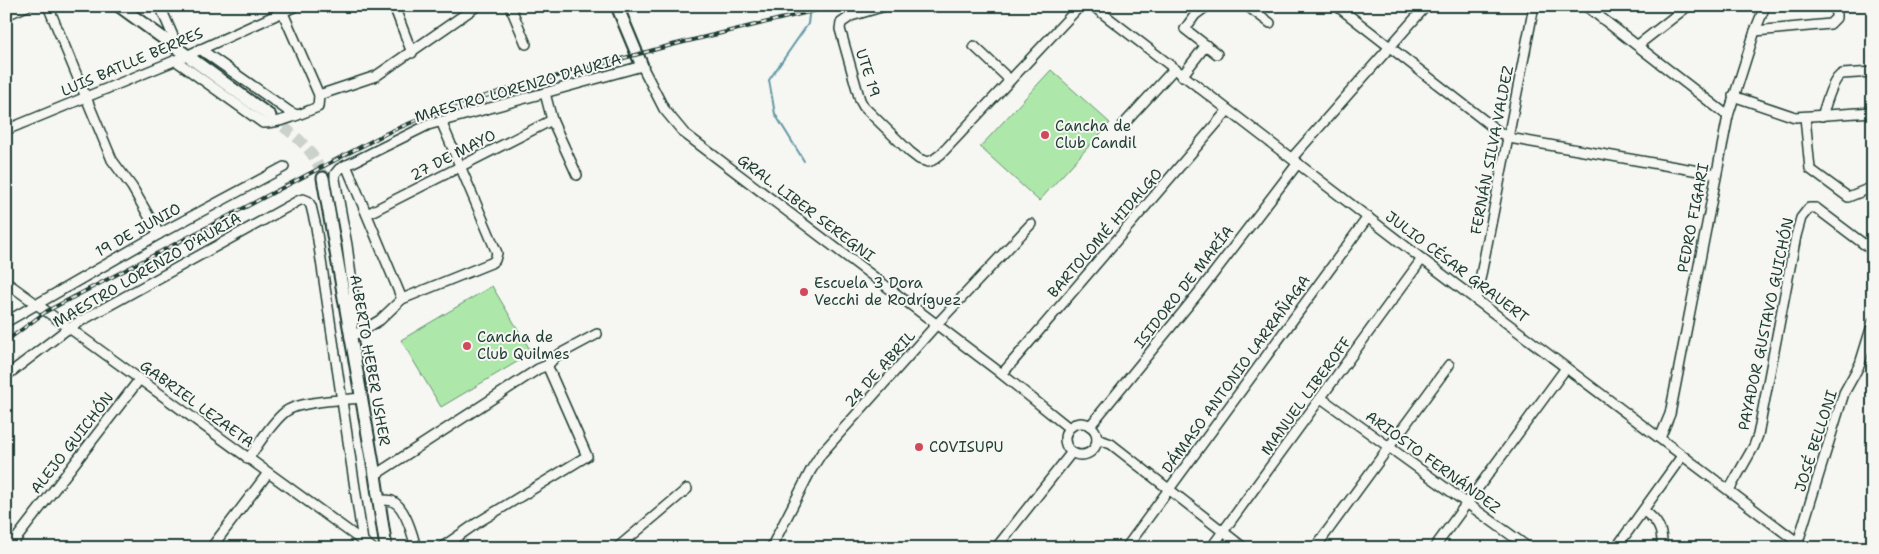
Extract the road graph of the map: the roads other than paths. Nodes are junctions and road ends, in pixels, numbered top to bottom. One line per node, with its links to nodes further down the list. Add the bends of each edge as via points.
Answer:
1 (27, 6): 23 (street)
2 (48, 6): 43 (street)
3 (119, 6): 34 (street)
4 (160, 6): 34 (street)
5 (296, 6): 22 (street, LUIS BATLLE BERRES)
6 (394, 6): 32 (street)
7 (477, 6): 32 (street)
8 (510, 6): 26 (street)
9 (617, 6): 35 (street)
10 (885, 6): 39 (street, UTE 19, via 852,16 841,23 840,29 861,104 919,159 928,162 941,154)
11 (1080, 6): 39 (street)
12 (1093, 6): 36 (street, JULIO CÉSAR GRAUERT)
13 (1207, 6): 29 (street, via 1185,29)
14 (1247, 6): 24 (street)
15 (1337, 6): 30 (street)
16 (1426, 6): 30 (street, ISIDORO DE MARÍA)
17 (1534, 6): 55 (street, FERNÁN SILVA VALDEZ)
18 (1586, 6): 27 (street)
19 (1688, 6): 27 (street)
20 (1765, 6): 25 (street, PEDRO FIGARI)
21 (1836, 6): 25 (street, via 1836,18 1830,24)
22 (281, 9): 31 (street, LUIS BATLLE BERRES); 41 (street)
23 (6, 15)
24 (1270, 23)
25 (1755, 31): 42 (street, PEDRO FIGARI)
26 (526, 44)
27 (1638, 45): 48 (street)
28 (974, 46): 39 (street)
29 (1206, 46): 33 (street); 38 (street)
30 (1389, 47): 55 (street); 56 (street, ISIDORO DE MARÍA)
31 (200, 49): 34 (street, LUIS BATLLE BERRES); 46 (street)
32 (412, 53): 41 (street, via 376,76)
33 (1217, 54)
34 (180, 55): 43 (street, LUIS BATLLE BERRES); 46 (street, via 262,123); 47 (street)
35 (642, 66): 40 (street, MAESTRO LORENZO D'AURIA); 76 (street, GRAL. LIBER SEREGNI, via 664,109 684,132)
36 (1174, 69): 38 (street, JULIO CÉSAR GRAUERT); 53 (street)
37 (1873, 72): 49 (street, via 1838,75)
38 (1182, 76): 44 (street, JULIO CÉSAR GRAUERT)
39 (1010, 80)
40 (545, 93): 51 (street); 52 (street, MAESTRO LORENZO D'AURIA)
41 (319, 96): 46 (street, via 318,107)
42 (1733, 96): 48 (street, PEDRO FIGARI); 50 (street, via 1795,117)
43 (86, 97): 54 (street, LUIS BATLLE BERRES); 67 (street, via 112,160)
44 (1228, 110): 56 (street, JULIO CÉSAR GRAUERT); 83 (street, BARTOLOMÉ HIDALGO)
45 (1873, 112): 49 (street)
46 (297, 115)
47 (270, 116)
48 (1728, 116): 60 (street, PEDRO FIGARI)
49 (1822, 116): 50 (street)
50 (1805, 117): 63 (street, via 1810,169 1848,197)
51 (552, 120): 59 (street, 27 DE MAYO); 61 (street)
52 (441, 121): 57 (street, MAESTRO LORENZO D'AURIA); 59 (street)
53 (1123, 125)
54 (6, 130)
55 (1509, 138): 60 (street); 72 (street, FERNÁN SILVA VALDEZ)
56 (1295, 161): 65 (street, JULIO CÉSAR GRAUERT); 89 (street, ISIDORO DE MARÍA, via 1200,291)
57 (346, 165): 64 (street); 79 (street, via 335,174 335,180 353,291 355,314)
58 (284, 167): 67 (street, 19 DE JUNIO)
59 (461, 168): 64 (street, 27 DE MAYO); 71 (street, via 497,253 495,260)
60 (1716, 174): 91 (street, PEDRO FIGARI, via 1670,414)
61 (577, 176)
62 (323, 178): 79 (street, ALBERTO HEBER USHER)
63 (1873, 187)
64 (367, 214): 71 (street)
65 (1368, 218): 69 (street, JULIO CÉSAR GRAUERT); 100 (street, DÁMASO ANTONIO LARRAÑAGA)
66 (1031, 224): 76 (street, 24 DE ABRIL)
67 (159, 234): 73 (street, 19 DE JUNIO)
68 (1873, 250): 101 (street, PAYADOR GUSTAVO GUICHÓN, via 1816,208 1808,208 1803,214 1758,435)
69 (1422, 259): 72 (street, JULIO CÉSAR GRAUERT); 87 (street, MANUEL LIBEROFF)
70 (6, 282): 73 (street, GABRIEL LEZAETA)
71 (402, 299): 79 (street, via 380,320)
72 (1476, 300): 82 (street, JULIO CÉSAR GRAUERT)
73 (36, 304): 74 (street, 19 DE JUNIO); 77 (street, GABRIEL LEZAETA)
74 (6, 322)
75 (1873, 322): 107 (street, JOSÉ BELLONI, via 1860,364 1844,393)
76 (938, 324): 83 (street, GRAL. LIBER SEREGNI); 115 (street, 24 DE ABRIL, via 821,454)
77 (70, 327): 84 (street, MAESTRO LORENZO D'AURIA); 85 (street, GABRIEL LEZAETA); 88 (street, MAESTRO LORENZO D'AURIA, via 303,199 311,206 316,227)
78 (597, 334): 81 (street, via 556,356)
79 (350, 336): 86 (street, ALBERTO HEBER USHER)
80 (1448, 364): 93 (street)
81 (547, 365): 98 (street); 113 (street, via 587,456)
82 (1566, 368): 91 (street, JULIO CÉSAR GRAUERT); 103 (street)
83 (1002, 374): 90 (street, GRAL. LIBER SEREGNI)
84 (6, 376)
85 (139, 380): 96 (street, GABRIEL LEZAETA); 108 (street, ALEJO GUICHÓN)
86 (362, 398): 88 (street); 98 (street, ALBERTO HEBER USHER)
87 (1321, 398): 93 (street, ARIOSTO FERNÁNDEZ); 105 (street, MANUEL LIBEROFF)
88 (343, 400): 96 (street, via 290,409 278,419); 106 (street)
89 (1090, 426): 90 (street, via 1077,424); 92 (street)
90 (1069, 428): 94 (street, via 1065,442)
91 (1660, 438): 95 (street, JULIO CÉSAR GRAUERT)
92 (1097, 439): 94 (street, via 1088,453); 100 (street, via 1111,444)
93 (1388, 447): 103 (street, ARIOSTO FERNÁNDEZ); 120 (street)
94 (1072, 452): 116 (street)
95 (1682, 456): 101 (street, JULIO CÉSAR GRAUERT); 104 (street)
96 (248, 459): 97 (street, GABRIEL LEZAETA)
97 (268, 473): 106 (street, GABRIEL LEZAETA); 109 (street)
98 (375, 475): 102 (street, ALBERTO HEBER USHER)
99 (687, 489): 114 (street)
100 (1168, 489): 105 (street); 117 (street, DÁMASO ANTONIO LARRAÑAGA)
101 (1729, 490): 107 (street, JULIO CÉSAR GRAUERT)
102 (380, 500): 111 (street, ALBERTO HEBER USHER); 112 (street, via 396,504 412,531)
103 (1466, 503): 121 (street); 122 (street, ARIOSTO FERNÁNDEZ)
104 (1644, 511): 123 (street); 124 (street, via 1659,525)
105 (1223, 531): 118 (street, MANUEL LIBEROFF); 119 (street)
106 (363, 545): 110 (street, GABRIEL LEZAETA)
107 (1802, 545)
108 (9, 548)
109 (211, 548)
110 (372, 548)
111 (386, 548)
112 (416, 548)
113 (441, 548)
114 (617, 548)
115 (771, 548)
116 (996, 548)
117 (1126, 548)
118 (1211, 548)
119 (1244, 548)
120 (1316, 548)
121 (1434, 548)
122 (1529, 548)
123 (1616, 548)
124 (1662, 548)

